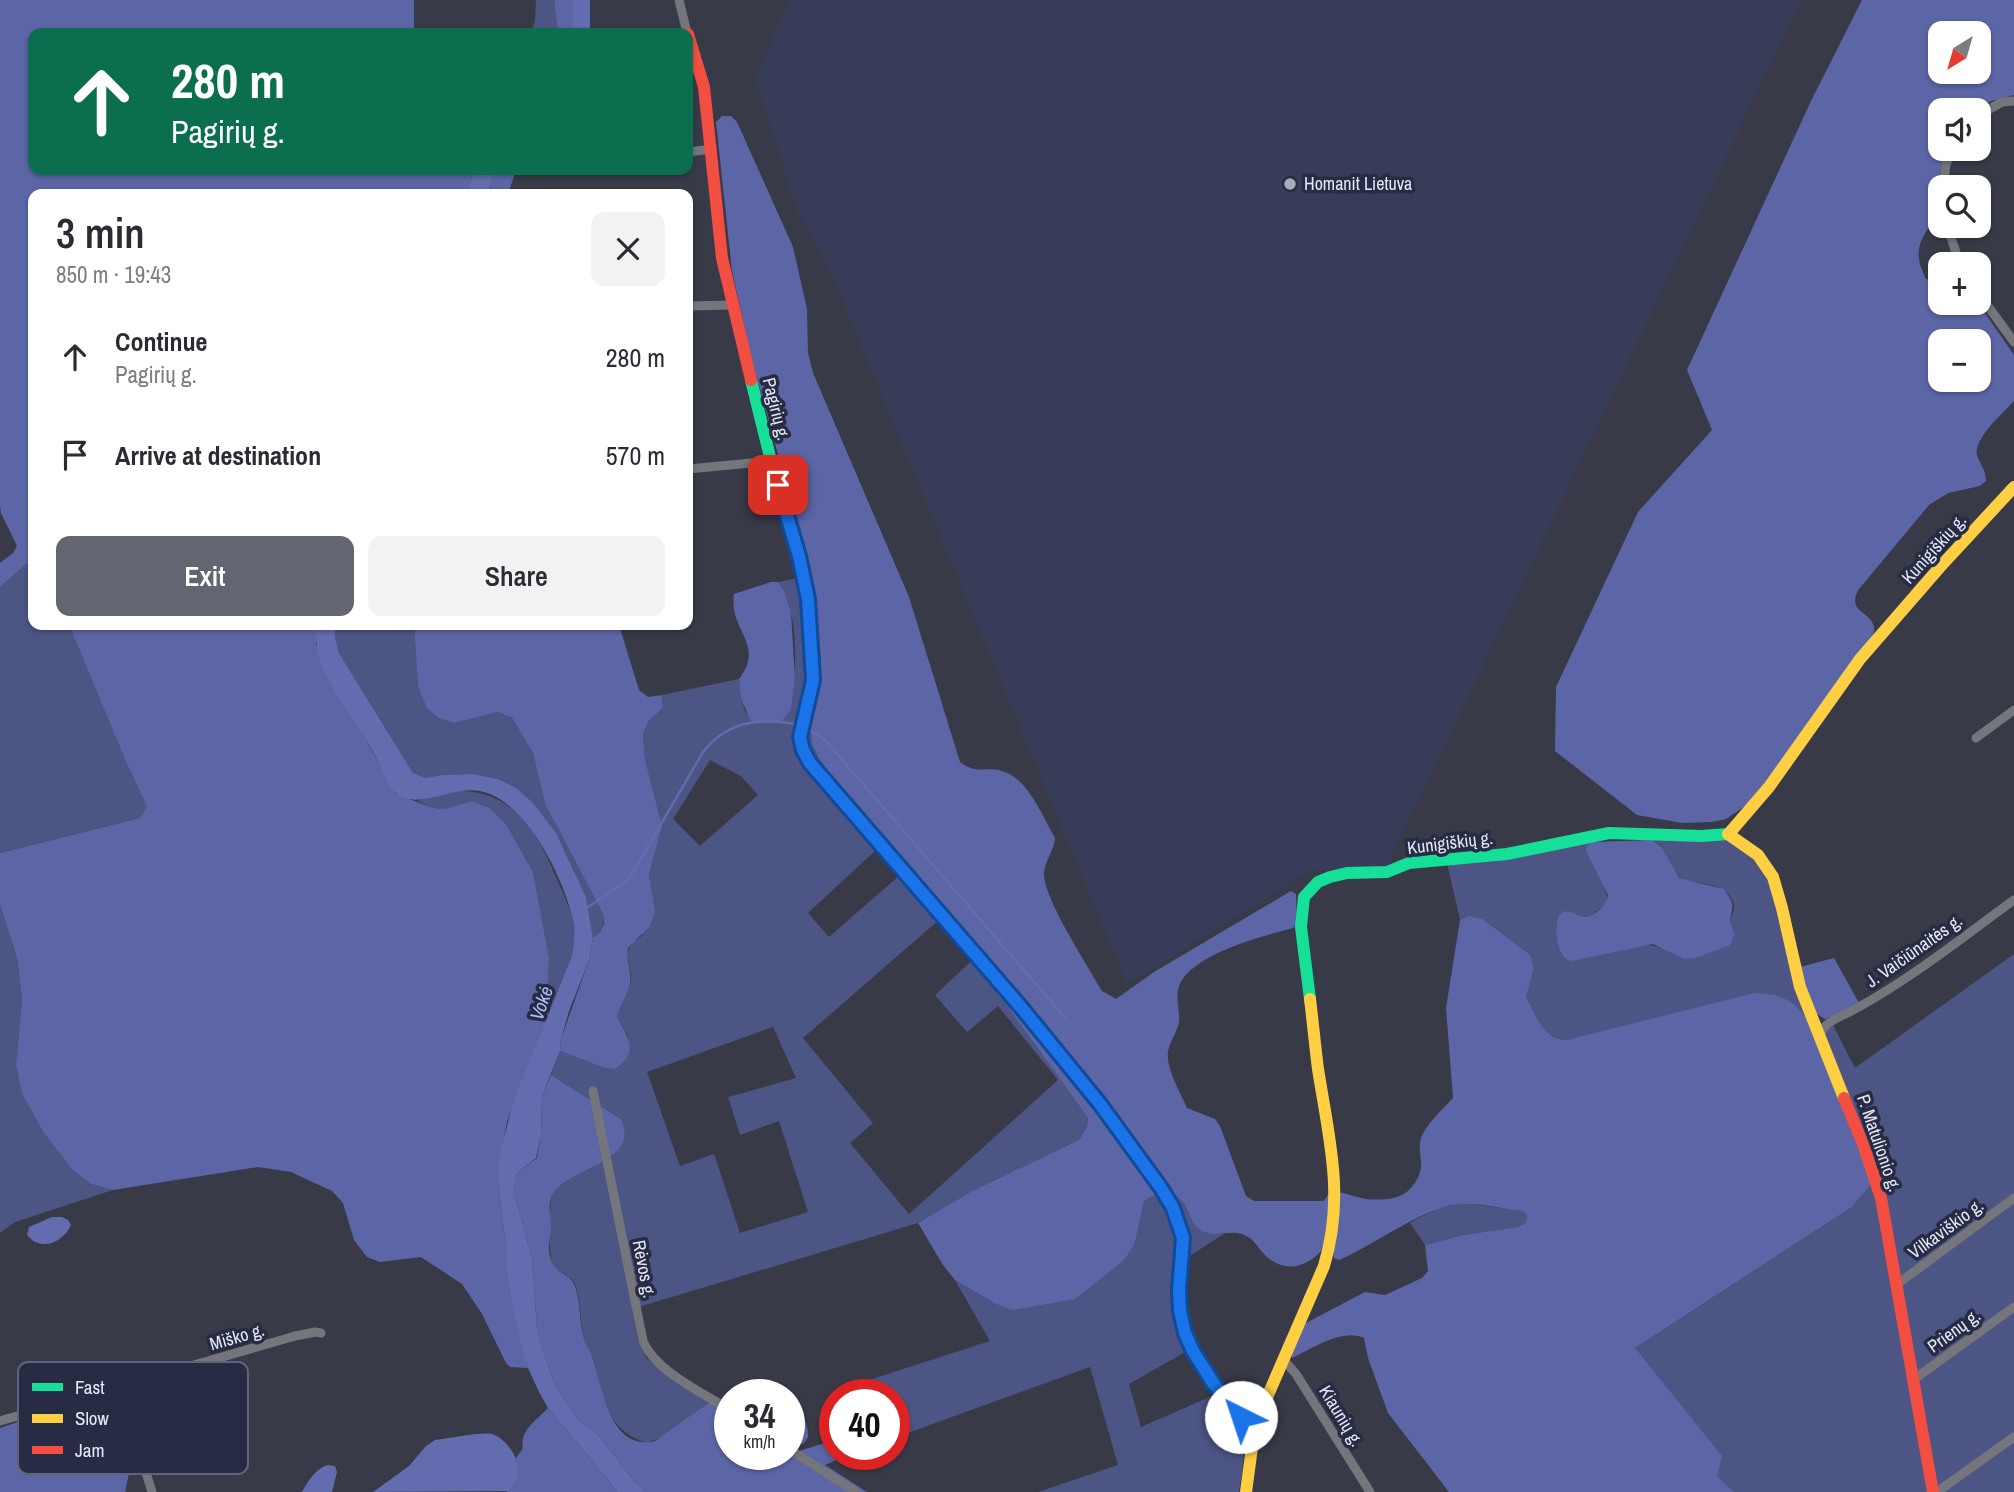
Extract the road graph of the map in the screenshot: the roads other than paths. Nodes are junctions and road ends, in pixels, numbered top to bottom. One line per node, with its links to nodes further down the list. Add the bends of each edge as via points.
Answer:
1 (679, 0): 2 (street, Pagirių g.)
2 (686, 28)
3 (693, 51): 6 (street, Pagirių g., via 704,87)
4 (2014, 100): 5 (street)
5 (1991, 109)
6 (712, 149): 7 (street); 8 (street, Pagirių g., via 722,258)
7 (693, 151)
8 (732, 305): 9 (street); 12 (street, Pagirių g.)
9 (693, 306)
10 (1991, 310): 11 (street)
11 (2014, 342)
12 (772, 461): 13 (street); 33 (street, Pagirių g., via 808,599 813,680 800,737 803,750 1100,1104 1161,1188 1183,1238 1180,1311 1185,1333 1223,1397)
13 (693, 469)
14 (2014, 487): 17 (street, Kunigiškių g., via 1860,659 1769,787)
15 (2014, 710): 16 (street)
16 (1976, 738)
17 (1728, 834): 19 (street, P. Matulionio g., via 1757,854 1774,879); 27 (street, Kunigiškių g., via 1609,833 1507,853 1409,863 1387,872 1347,873 1329,877 1309,890 1301,927 1335,1168 1332,1239)
18 (2014, 900): 20 (street, J. Vaičiūnaitės g., via 1896,984)
19 (1811, 1015): 20 (street); 21 (street, P. Matulionio g.)
20 (1828, 1023): 21 (street, J. Vaičiūnaitės g.)
21 (1819, 1036): 24 (street, P. Matulionio g., via 1872,1167)
22 (593, 1091): 30 (street, Rėvos g., via 643,1341 667,1370)
23 (2014, 1198): 24 (street, Vilkaviškio g.)
24 (1896, 1285): 29 (street, P. Matulionio g.)
25 (2014, 1307): 29 (street, Prienų g.)
26 (321, 1333): 28 (street, Miško g.)
27 (1283, 1359): 33 (street, Kunigiškių g.); 40 (street, Kiaunių g.)
28 (202, 1362)
29 (1913, 1380): 41 (street, P. Matulionio g.)
30 (714, 1400)
31 (18, 1416): 32 (street, Miško g.)
32 (0, 1421)
33 (1255, 1425): 39 (street, Kunigiškių g.)
34 (2014, 1437): 41 (street, P. Matulionio g.)
35 (805, 1459): 38 (street)
36 (146, 1474): 37 (street)
37 (152, 1492)
38 (856, 1492)
39 (1246, 1492)
40 (1370, 1492)
41 (1935, 1492)

